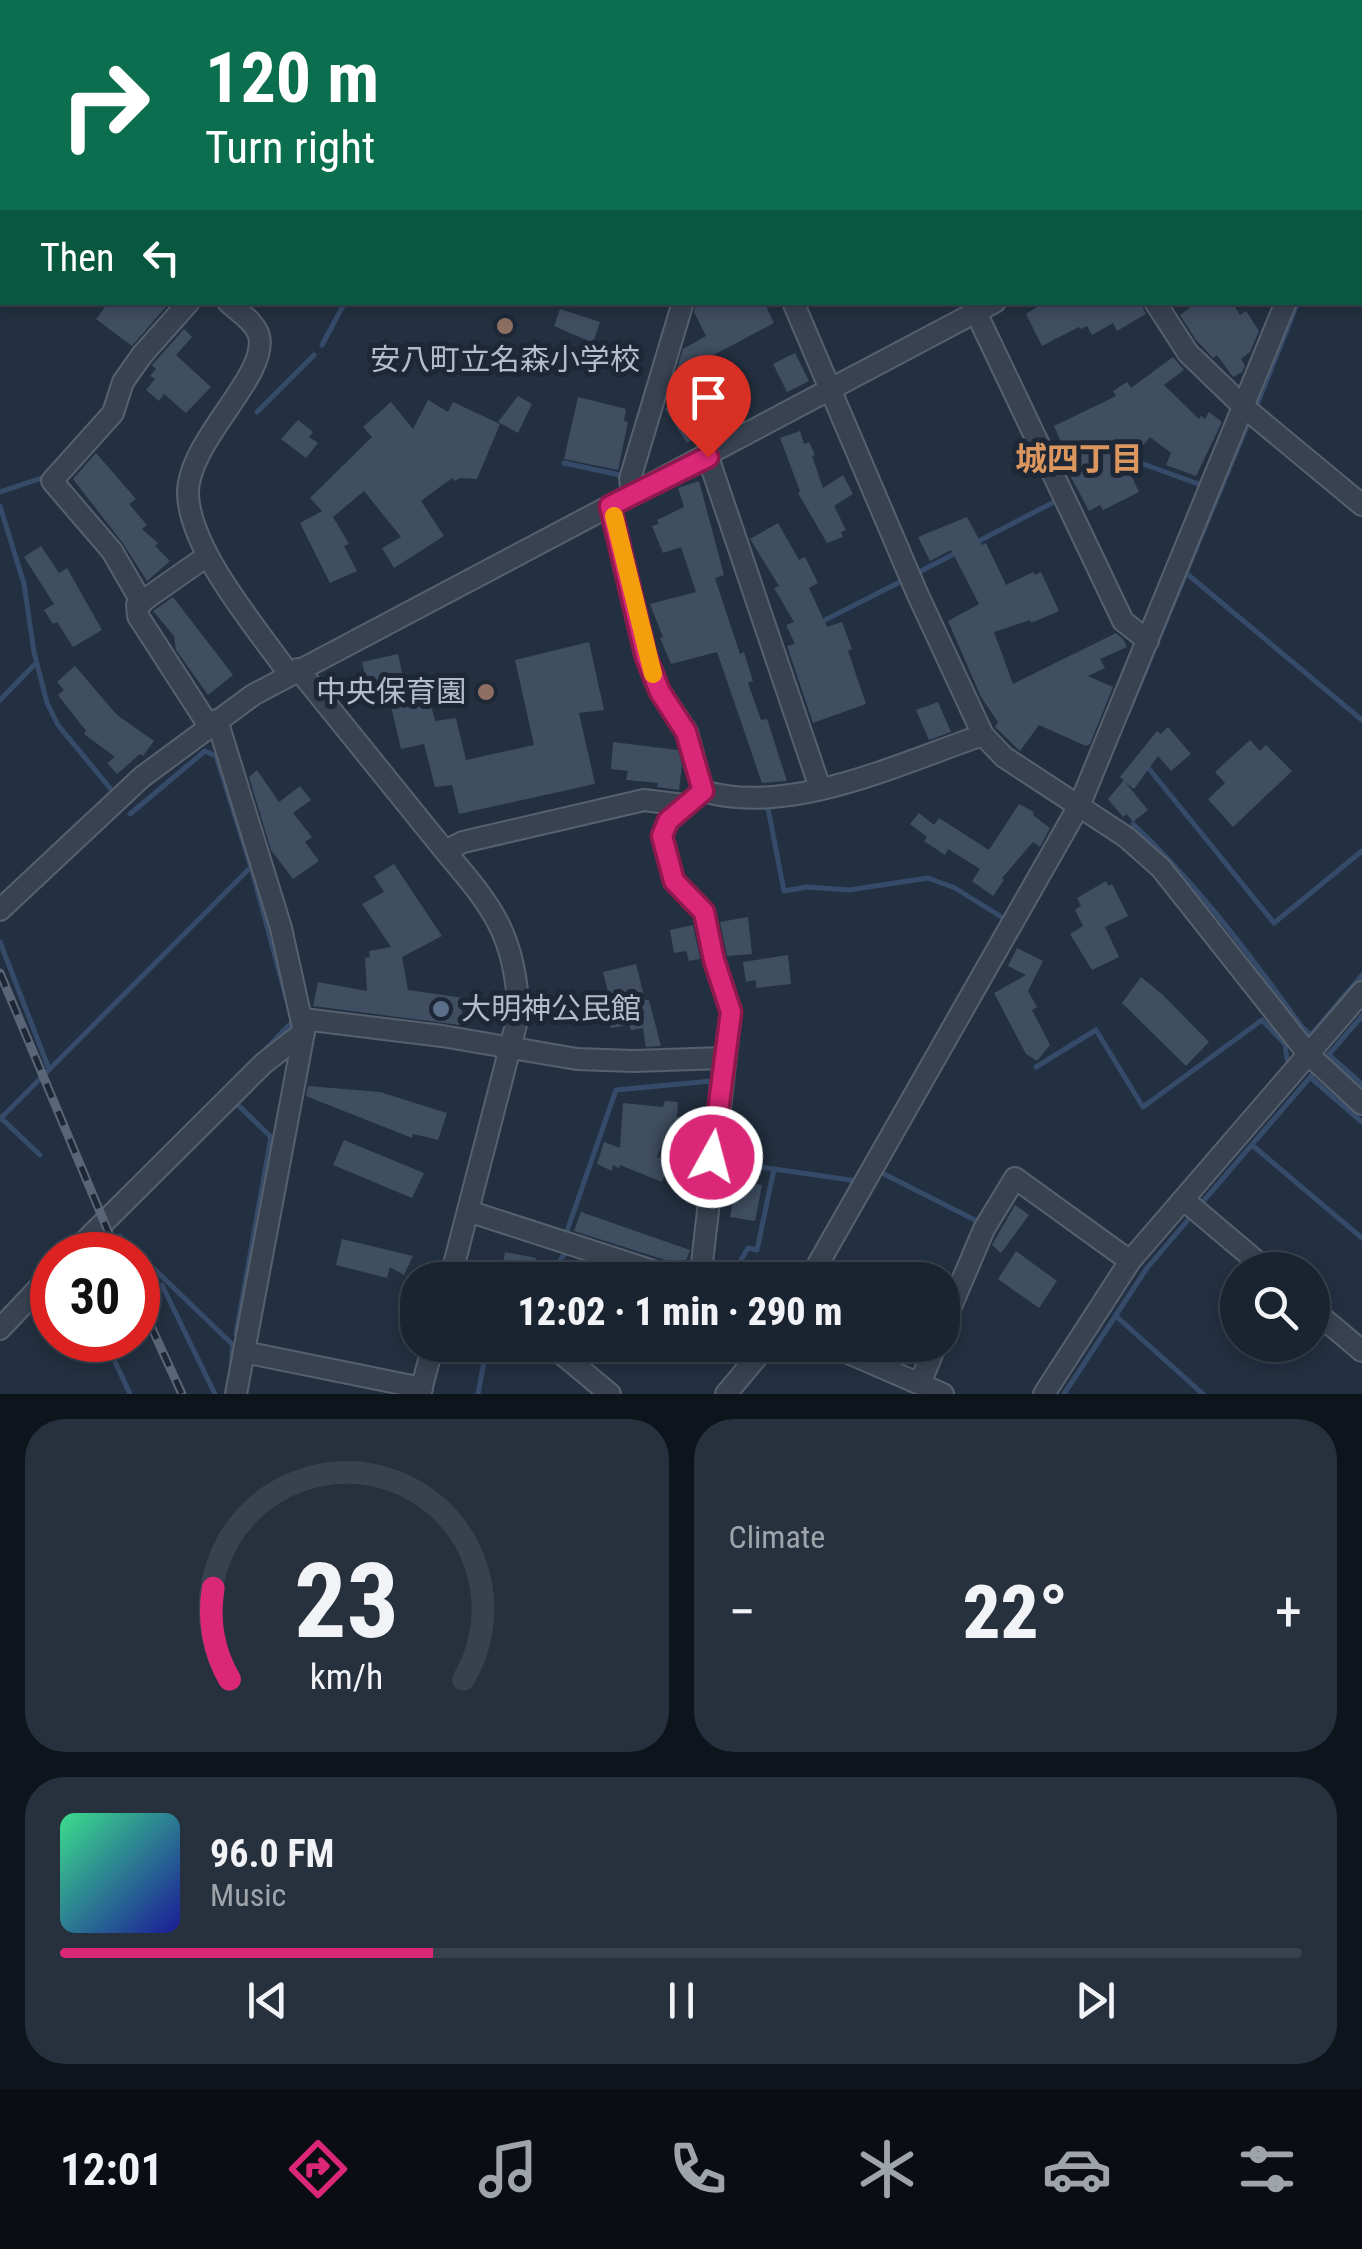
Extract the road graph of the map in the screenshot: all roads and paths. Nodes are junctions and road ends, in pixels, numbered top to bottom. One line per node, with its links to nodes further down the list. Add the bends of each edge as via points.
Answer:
1 (186, 305): 15 (street, via 123,382 113,413 52,481 112,551)
2 (231, 305): 14 (street, via 253,325 260,343 252,371 191,473 191,514)
3 (682, 305): 11 (street, via 630,478)
4 (794, 305): 8 (street)
5 (1157, 305): 9 (street, via 1188,353)
6 (1285, 305): 9 (street)
7 (973, 308): 8 (street); 16 (street, via 1123,621)
8 (830, 390): 10 (street); 19 (street)
9 (1245, 408): 12 (street); 16 (street)
10 (708, 457): 11 (street); 20 (street)
11 (632, 494): 13 (street)
12 (1362, 505)
13 (610, 506): 17 (street); 21 (street, via 646,657 686,732)
14 (208, 556): 15 (street); 17 (street)
15 (142, 602): 18 (street, via 138,616)
16 (1148, 641): 22 (street)
17 (294, 672): 18 (street); 24 (street)
18 (213, 723): 25 (street, via 142,778); 27 (street, via 280,928)
19 (983, 735): 20 (street); 22 (street)
20 (820, 788): 21 (street, via 755,799)
21 (703, 791): 23 (street)
22 (1080, 804): 29 (street, via 1161,868); 40 (street)
23 (684, 806): 24 (street, via 644,800); 30 (street, via 662,836 674,881 704,912 731,1012)
24 (445, 851): 28 (street, via 483,896 516,968 519,1014)
25 (0, 910)
26 (1362, 992): 29 (street)
27 (304, 1025): 28 (street); 34 (street); 46 (street)
28 (510, 1048): 30 (street, via 577,1059); 33 (street)
29 (1309, 1055): 31 (street); 32 (street)
30 (724, 1058): 39 (street)
31 (1362, 1104)
32 (1184, 1200): 35 (street); 36 (street)
33 (468, 1210): 37 (street); 38 (street)
34 (94, 1232)
35 (1246, 1252)
36 (1130, 1261): 41 (street, via 1015,1178); 58 (street)
37 (455, 1262)
38 (626, 1262)
39 (702, 1262)
40 (819, 1262)
41 (960, 1286)
42 (30, 1297): 44 (street)
43 (1330, 1324): 45 (street)
44 (0, 1329)
45 (1362, 1351)
46 (244, 1352): 53 (street); 54 (street)
47 (429, 1362): 53 (street)
48 (572, 1362): 55 (street)
49 (752, 1362): 56 (street)
50 (870, 1362): 52 (street)
51 (929, 1362): 52 (street)
52 (920, 1383): 57 (street)
53 (421, 1391)
54 (236, 1394)
55 (610, 1394)
56 (726, 1394)
57 (942, 1394)
58 (1044, 1394)

